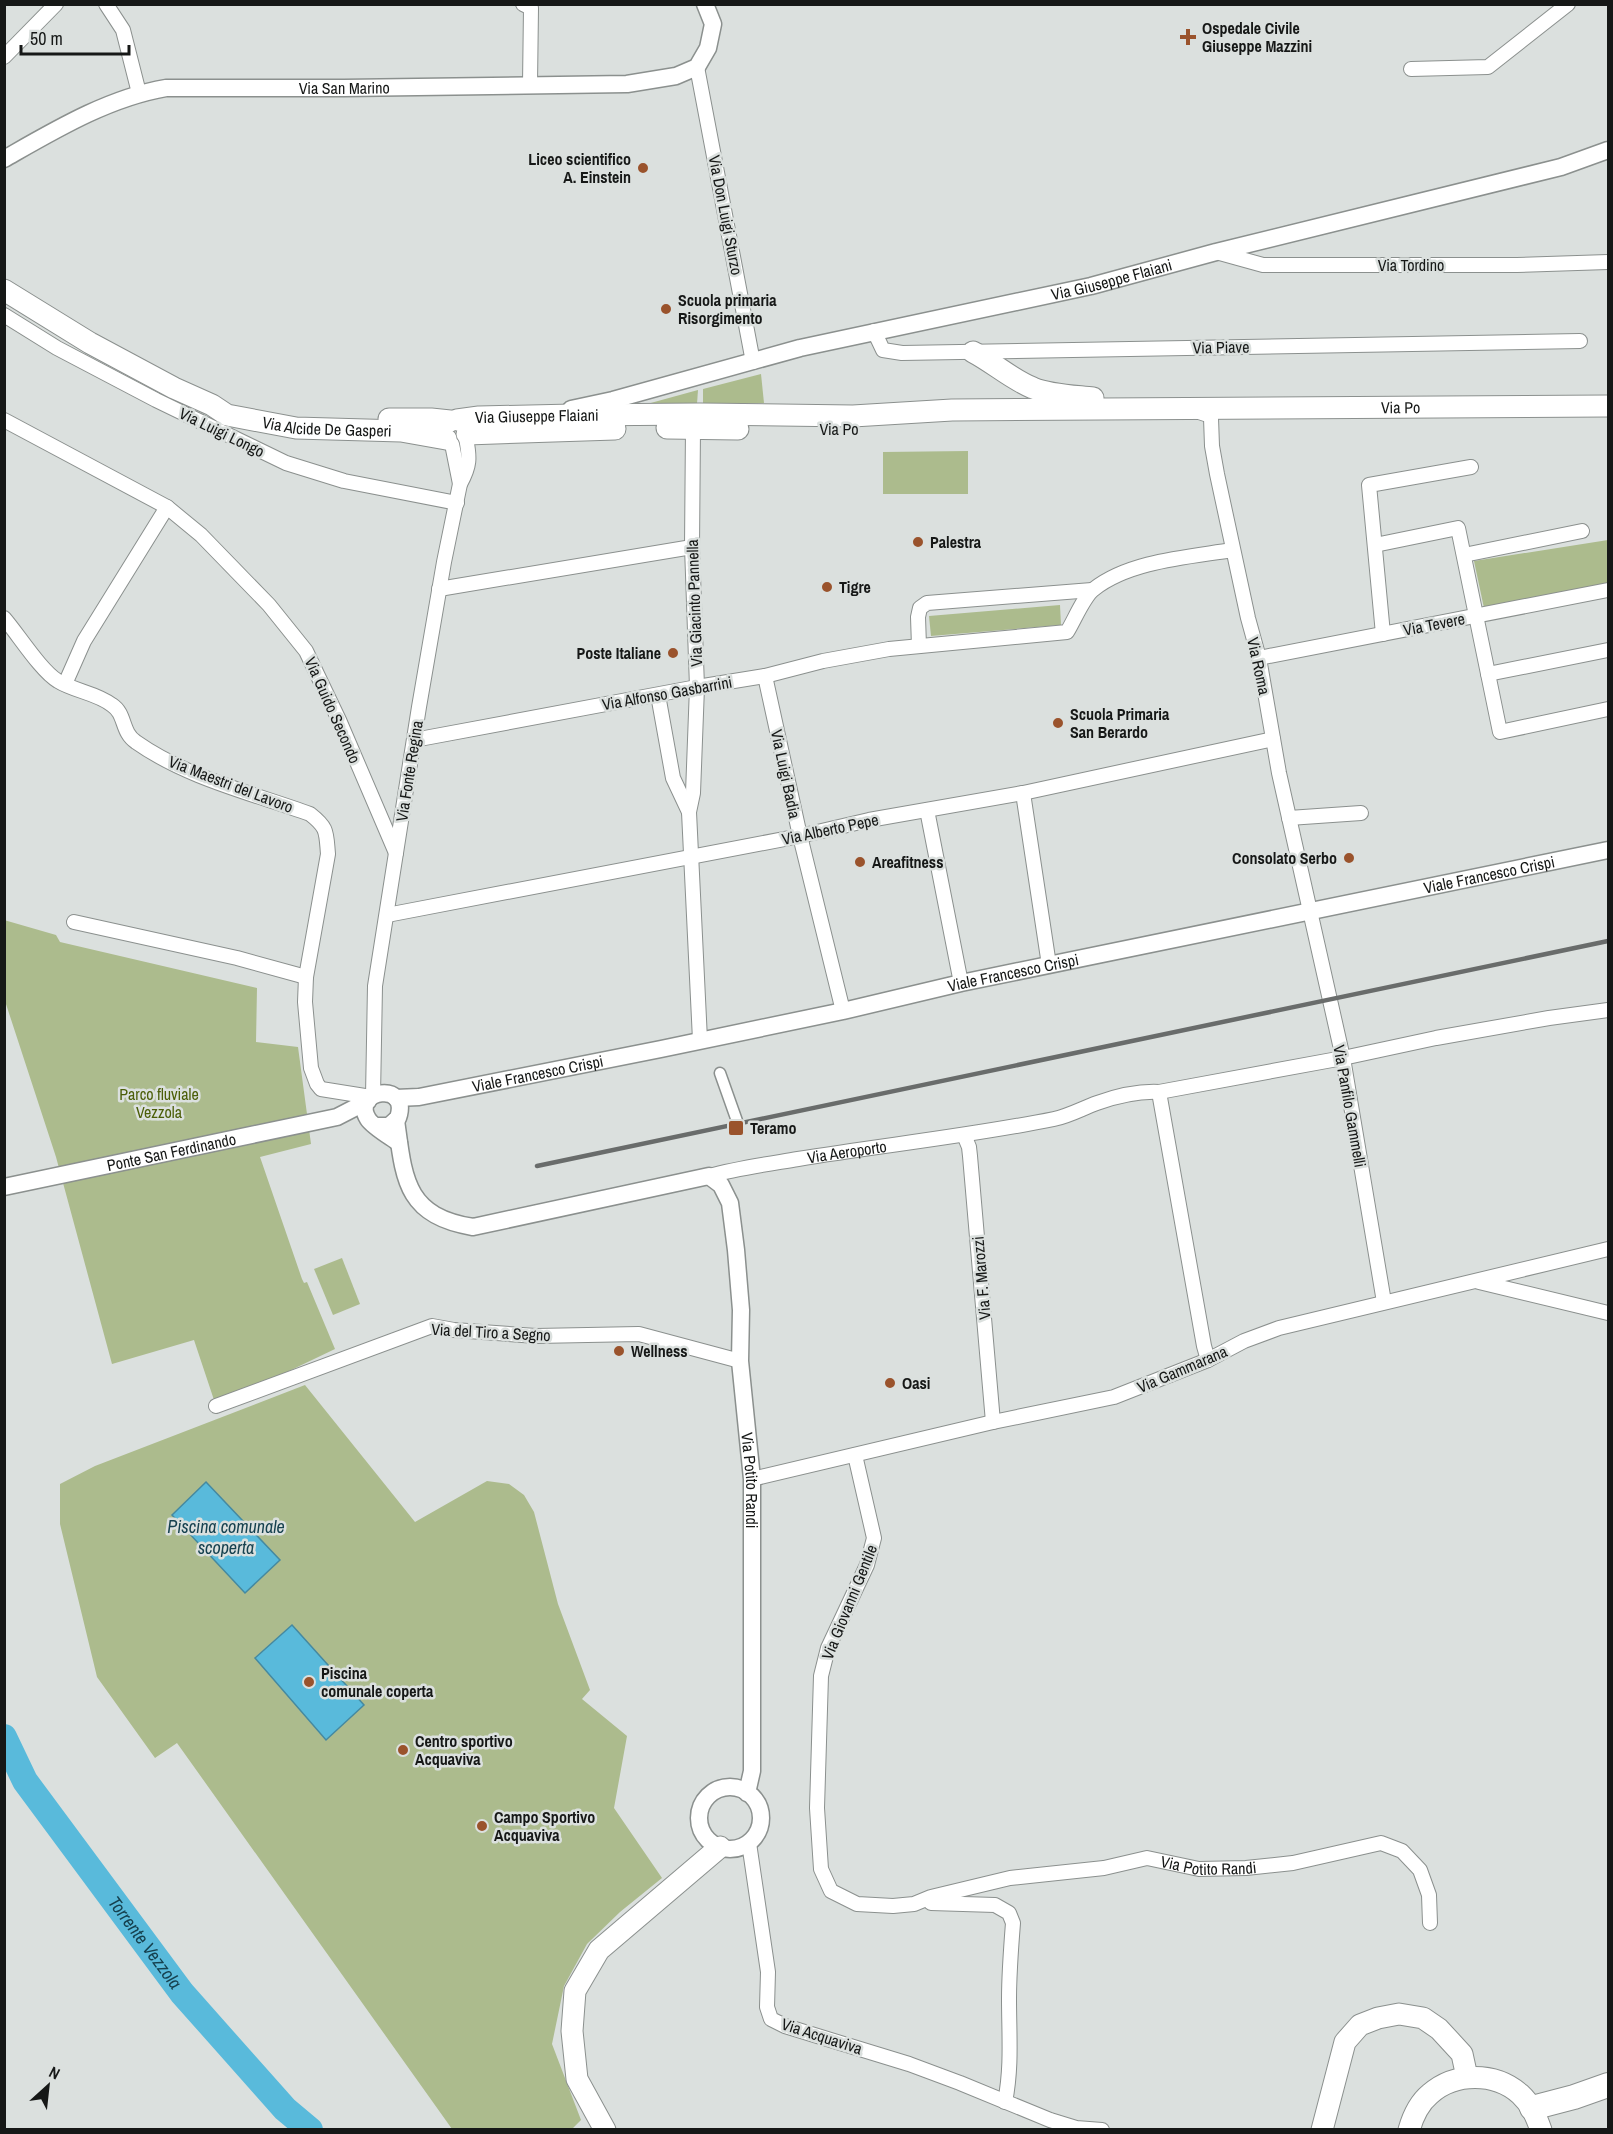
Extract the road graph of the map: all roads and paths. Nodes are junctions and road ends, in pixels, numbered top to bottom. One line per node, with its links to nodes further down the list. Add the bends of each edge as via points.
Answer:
1 (56, 4): 6 (street)
2 (106, 4): 10 (street, via 123,30)
3 (523, 4): 9 (street, via 531,8)
4 (705, 4): 7 (street, via 713,24 708,48)
5 (1568, 4): 8 (street, via 1488,67)
6 (4, 57)
7 (698, 67): 9 (street, Via San Marino, via 676,76 627,84); 20 (street, Via Don Luigi Sturzo)
8 (1411, 69)
9 (530, 84): 10 (street, Via San Marino, via 166,88)
10 (139, 93): 12 (street, Via San Marino, via 97,109)
11 (1608, 150): 13 (street, Via Giuseppe Flaiani, via 1561,168)
12 (4, 159)
13 (1216, 252): 14 (street, Via Tordino, via 1263,265); 17 (street, Via Giuseppe Flaiani, via 1091,286)
14 (1608, 262)
15 (4, 290): 33 (main road, Via Alcide De Gasperi, via 90,342 212,405 230,404 315,418 431,419)
16 (4, 315): 35 (street, Via Luigi Longo, via 156,400 286,463 344,482)
17 (874, 331): 19 (street, Via Piave, via 883,350); 20 (street, Via Giuseppe Flaiani)
18 (1580, 340): 19 (street, Via Piave)
19 (973, 352): 22 (main road, via 1035,390)
20 (753, 362): 21 (street, Via Giuseppe Flaiani)
21 (613, 400): 26 (street, Via Giuseppe Flaiani); 30 (street, Via Giuseppe Flaiani)
22 (1082, 403): 25 (main road, Via Po); 26 (main road, Via Po, via 853,416); 31 (main road, via 1084,412 1077,416 964,417)
23 (1608, 406): 24 (main road, Via Po)
24 (1377, 407): 25 (main road, Via Po); 29 (main road, via 1365,413 1223,414)
25 (1191, 408): 29 (street, via 1208,415)
26 (593, 415): 30 (main road, Via Po)
27 (1608, 419): 29 (main road, Via Po)
28 (4, 420): 36 (street, Via Guido Secondo)
29 (1211, 421): 31 (main road, Via Po); 40 (street, Via Roma, via 1216,474)
30 (540, 423): 32 (main road, Via Po); 33 (main road, Via Giuseppe Flaiani)
31 (950, 424): 32 (main road, Via Po, via 854,430)
32 (693, 428): 39 (street, Via Giacinto Pannella)
33 (456, 433): 35 (street, Via Fonte Regina, via 460,484)
34 (1471, 468): 38 (street, via 1369,485)
35 (457, 503): 42 (street, Via Fonte Regina)
36 (167, 507): 53 (street, via 84,641); 66 (street, Via Guido Secondo, via 201,535 269,605 306,651)
37 (1582, 531): 41 (street)
38 (1374, 545): 41 (street, via 1458,528); 47 (street)
39 (692, 547): 42 (street); 54 (street, Via Giacinto Pannella)
40 (1232, 550): 43 (street, Via Alfonso Gasbarrini, via 1120,573); 50 (street, Via Roma)
41 (1464, 555): 45 (street)
42 (440, 589): 58 (street, Via Fonte Regina)
43 (1092, 590): 48 (street, Via Alfonso Gasbarrini, via 1067,632); 48 (street, Via Alfonso Gasbarrini, via 927,603 920,608 918,617)
44 (1608, 590): 45 (street, Via Tevere)
45 (1476, 616): 47 (street, Via Tevere); 51 (street)
46 (4, 618): 53 (street, Via Maestri del Lavoro, via 40,663)
47 (1383, 634): 50 (street, Via Tevere)
48 (919, 646): 52 (street, Via Alfonso Gasbarrini, via 822,661)
49 (1608, 650): 51 (street)
50 (1259, 658): 57 (street, Via Roma)
51 (1488, 674): 56 (street, via 1500,732)
52 (765, 676): 54 (street, Via Alfonso Gasbarrini); 64 (street, Via Luigi Badia)
53 (65, 684): 72 (street, Via Maestri del Lavoro, via 113,705 134,741 167,760 310,814 324,825 328,854)
54 (697, 687): 55 (street, Via Alfonso Gasbarrini); 61 (street, Via Giacinto Pannella)
55 (658, 695): 58 (street, Via Alfonso Gasbarrini); 61 (street, Via Giacinto Pannella, via 673,777)
56 (1608, 709)
57 (1273, 739): 59 (street, Via Alberto Pepe); 63 (street, Via Roma)
58 (414, 740): 66 (street, Via Fonte Regina)
59 (1023, 793): 60 (street, Via Alberto Pepe); 71 (street)
60 (927, 810): 64 (street, Via Alberto Pepe); 73 (street)
61 (689, 812): 67 (street, Via Giacinto Pannella)
62 (1361, 813): 63 (street)
63 (1289, 818): 68 (street, Via Roma)
64 (800, 836): 67 (street, Via Alberto Pepe); 75 (street, Via Luigi Badia)
65 (1608, 850): 68 (street, Viale Francesco Crispi)
66 (396, 853): 69 (street, Via Fonte Regina)
67 (692, 856): 69 (street, Via Alberto Pepe); 76 (street, Via Giacinto Pannella)
68 (1309, 911): 71 (street, Viale Francesco Crispi); 77 (street, Via Panfilo Gammelli)
69 (387, 915): 80 (street, Via Fonte Regina, via 375,986 375,1060)
70 (74, 922): 72 (street)
71 (1049, 965): 73 (street, Viale Francesco Crispi)
72 (306, 977): 80 (street, Via Maestri del Lavoro, via 311,1068 317,1084 326,1091)
73 (961, 982): 75 (street, Viale Francesco Crispi)
74 (1608, 1010): 77 (street, Via Aeroporto, via 1436,1038)
75 (843, 1011): 76 (street, Viale Francesco Crispi)
76 (700, 1040): 80 (street, Viale Francesco Crispi)
77 (1343, 1058): 79 (street, Via Aeroporto); 90 (street, Via Panfilo Gammelli)
78 (720, 1073): 82 (street)
79 (1159, 1092): 84 (street, Via Aeroporto, via 1145,1091 1057,1118); 92 (street)
80 (384, 1102): 81 (street, Ponte San Ferdinando); 83 (street, via 365,1111); 83 (street, via 386,1127); 85 (street, Via Aeroporto)
81 (337, 1117): 83 (street, Ponte San Ferdinando); 87 (street, Ponte San Ferdinando)
82 (737, 1121)
83 (373, 1123): 85 (street)
84 (964, 1135): 86 (street, Via Aeroporto); 95 (street, Via F. Marozzi, via 969,1147)
85 (399, 1143): 86 (street, Via Aeroporto, via 405,1178 415,1198 432,1214 473,1227)
86 (709, 1176): 93 (street, Via Potito Randi, via 721,1185 730,1203 741,1310)
87 (4, 1187)
88 (1608, 1249): 89 (street)
89 (1474, 1281): 90 (street, Via Gammarana); 91 (street, Via Gammarana)
90 (1384, 1302): 92 (street, Via Gammarana, via 1279,1328)
91 (1608, 1313)
92 (1208, 1360): 95 (street, Via Gammarana, via 1114,1397)
93 (740, 1361): 94 (street, Via del Tiro a Segno, via 639,1334 536,1336 432,1326); 97 (street, Via Potito Randi)
94 (216, 1406)
95 (993, 1422): 96 (street, Via Gammarana)
96 (855, 1455): 97 (street, Via Gammarana); 101 (street, Via Giovanni Gentile, via 874,1538 867,1565 828,1648 821,1676 817,1808 821,1869)
97 (752, 1479): 98 (street, Via Potito Randi, via 752,1771)
98 (747, 1792): 99 (street, via 761,1817 760,1827); 100 (street, via 738,1788 718,1790 703,1804 700,1824 704,1834)
99 (749, 1843): 100 (street, via 740,1848); 106 (street, Via Acquaviva, via 771,2019 909,2064)
100 (720, 1847): 109 (main road, via 599,1950 575,1991 572,2031 577,2079)
101 (831, 1892): 102 (street, Via Potito Randi, via 857,1904)
102 (914, 1904): 103 (street, Via Potito Randi, via 1010,1878 1104,1868 1147,1858 1199,1869 1246,1868 1293,1863 1381,1843 1402,1851 1420,1870 1429,1895); 106 (street, via 995,1905 1009,1913 1013,1923 1011,2054)
103 (1430, 1923)
104 (1467, 2077): 107 (main road, via 1504,2083 1520,2094); 108 (main road, via 1430,2094); 111 (main road, via 1462,2054 1423,2018 1399,2014 1378,2018 1360,2025 1345,2042)
105 (1608, 2085): 107 (highway, via 1574,2097)
106 (1005, 2102): 110 (street, Via Acquaviva, via 1076,2128)
107 (1537, 2119)
108 (1409, 2129)
109 (605, 2130)
110 (1102, 2130)
111 (1322, 2130)

